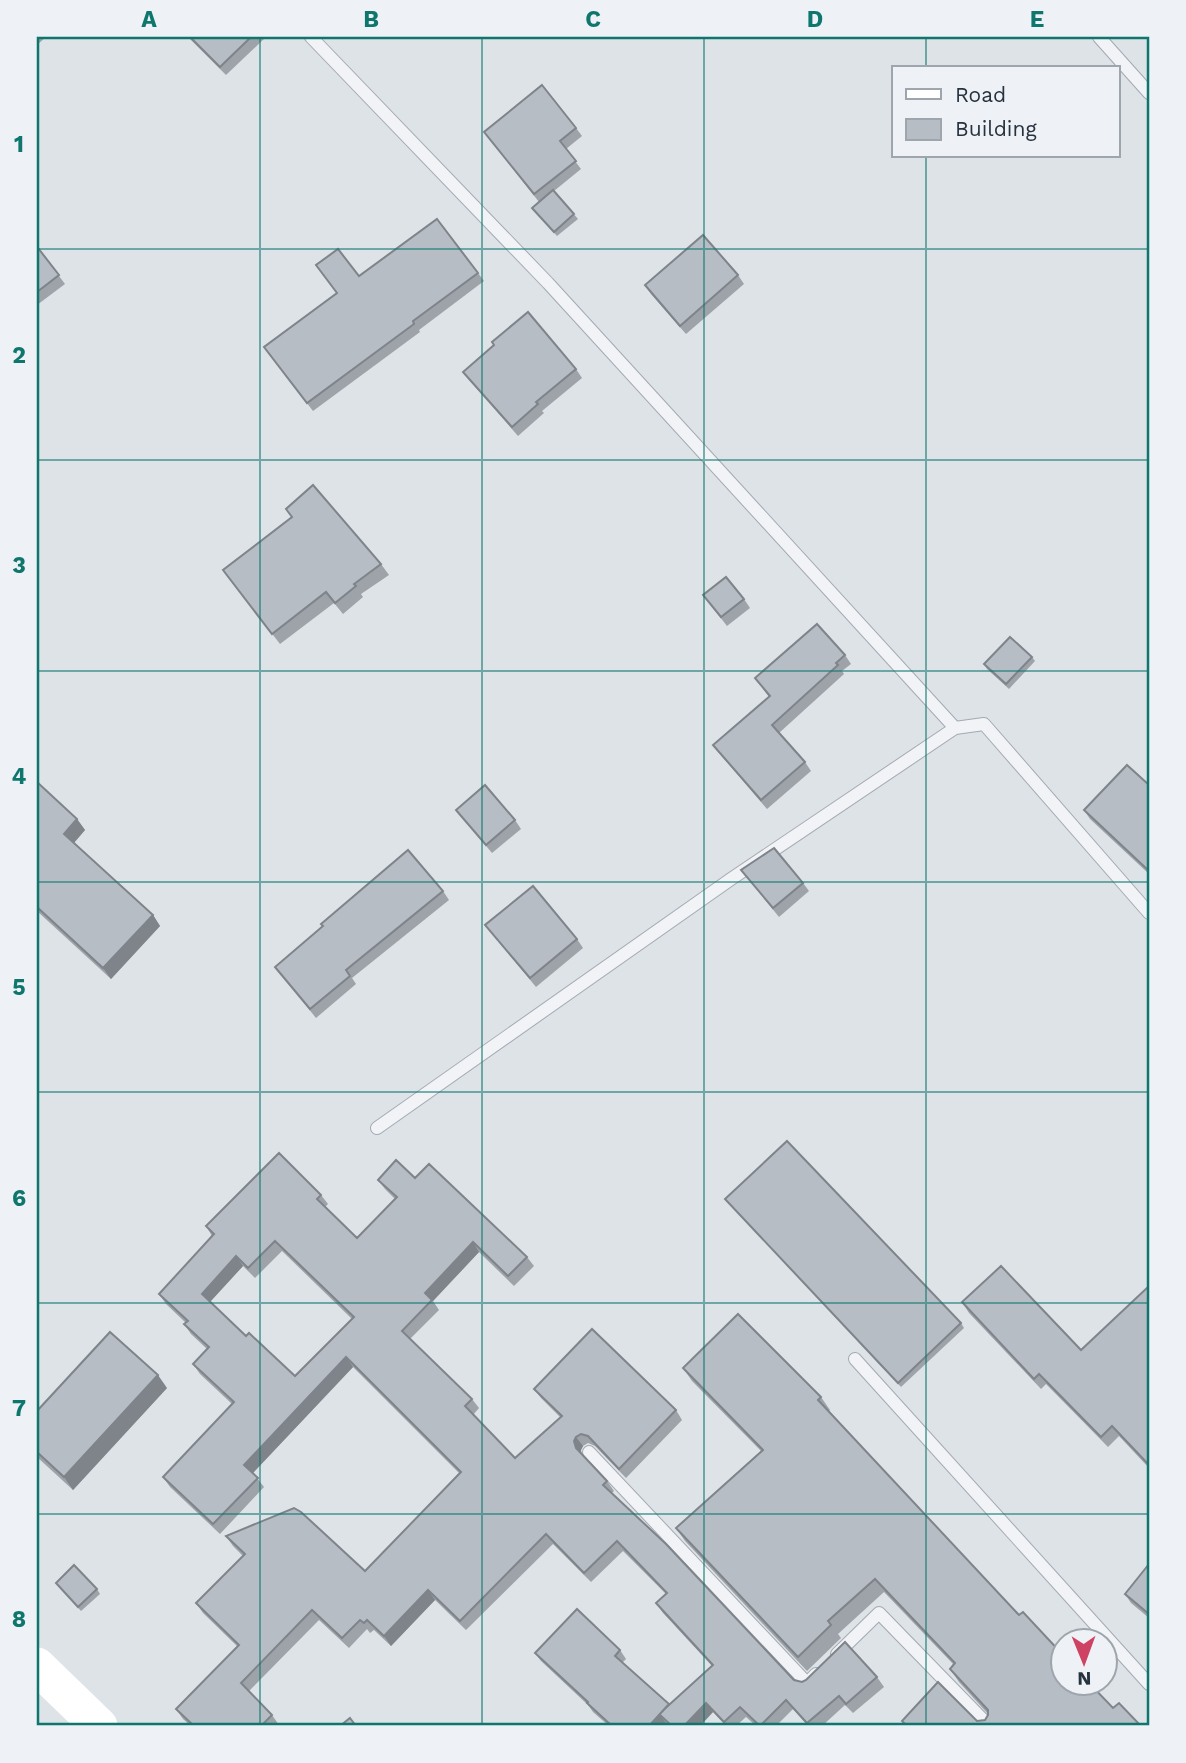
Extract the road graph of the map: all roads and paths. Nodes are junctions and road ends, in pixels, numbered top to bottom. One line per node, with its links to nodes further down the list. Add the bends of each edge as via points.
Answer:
1 (312, 37): 4 (lane, via 548,283)
2 (1099, 37): 3 (lane)
3 (1149, 93)
4 (955, 728): 5 (lane, via 985,724); 6 (lane)
5 (1149, 913)
6 (377, 1128)
7 (855, 1359): 10 (lane)
8 (589, 1452): 12 (lane, via 807,1682 879,1613)
9 (37, 1666): 11 (main road)
10 (1149, 1684)
11 (99, 1726)
12 (989, 1726)

